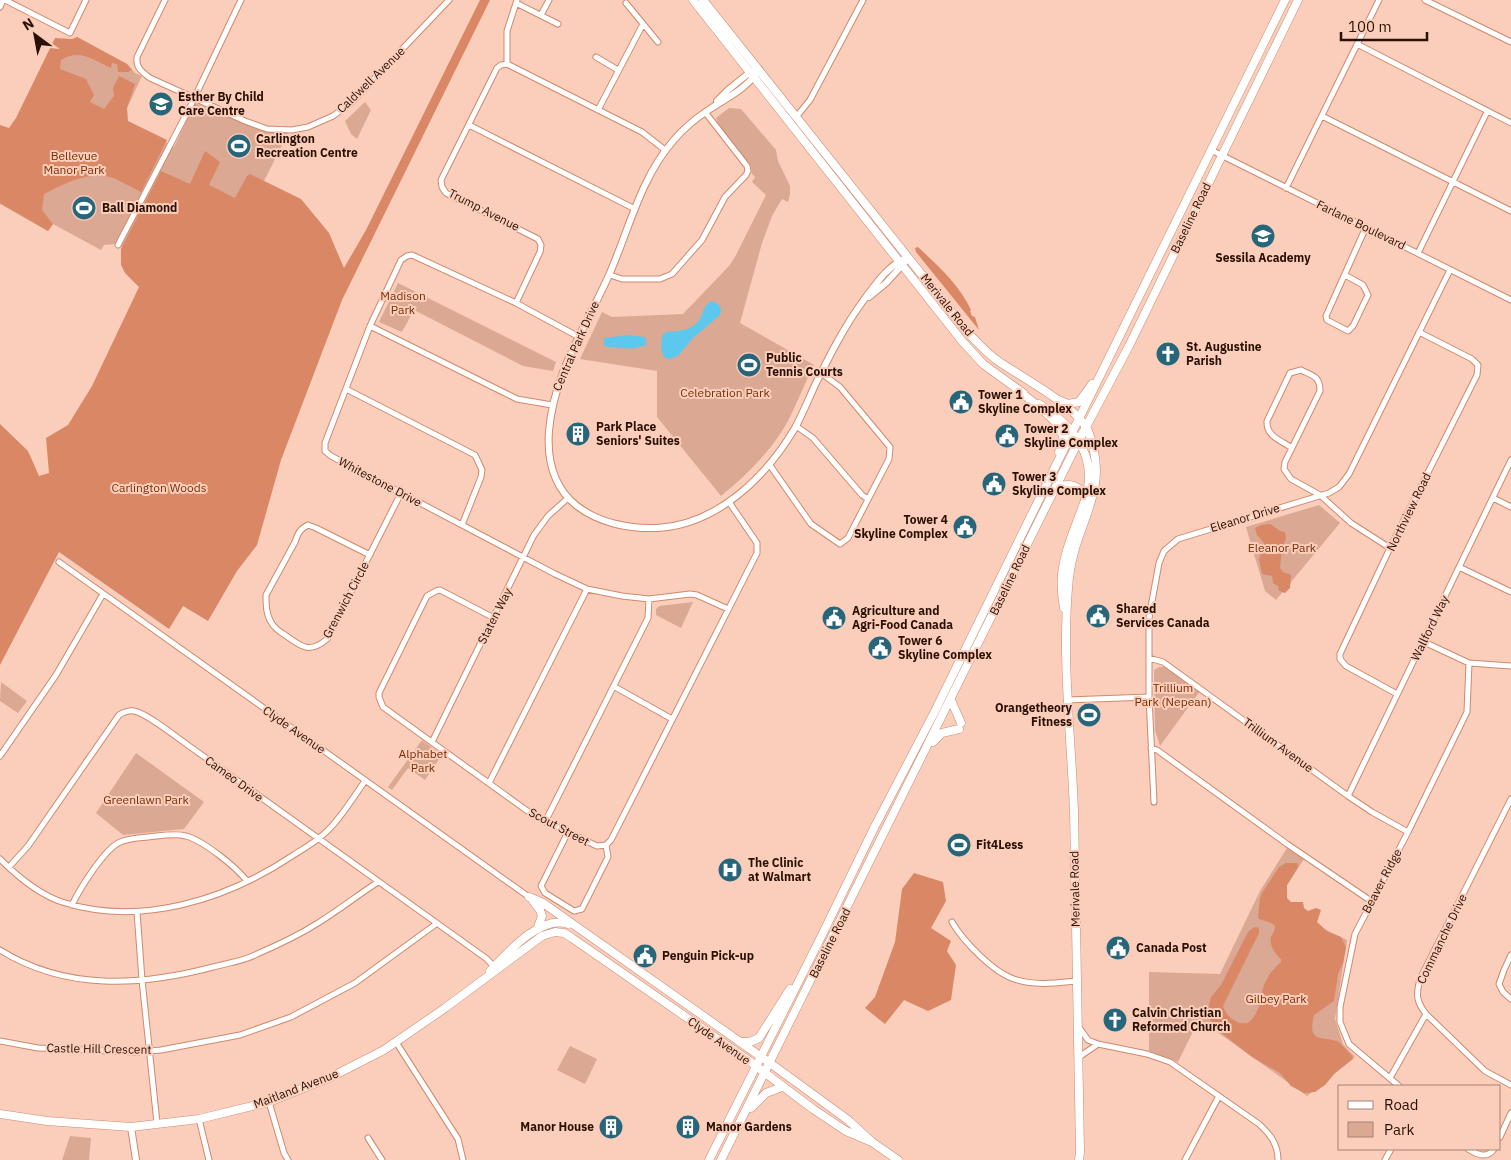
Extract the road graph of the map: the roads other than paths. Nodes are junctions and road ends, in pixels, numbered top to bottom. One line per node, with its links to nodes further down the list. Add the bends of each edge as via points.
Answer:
1 (4, 0): 2 (street, via 70,33); 16 (street)
2 (86, 0)
3 (165, 0): 28 (street, Caldwell Avenue, via 137,63 140,71 150,78)
4 (241, 0): 28 (street)
5 (449, 0): 28 (street, Caldwell Avenue, via 360,93 321,123 292,130 262,128)
6 (549, 0): 17 (street)
7 (693, 0): 27 (main road, Merivale Road)
8 (703, 0): 25 (main road, Merivale Road)
9 (863, 0): 32 (street, via 810,100)
10 (1286, 0): 37 (main road, Baseline Road)
11 (1298, 0): 38 (main road, Baseline Road)
12 (1379, 0): 22 (street)
13 (1426, 0): 21 (street)
14 (516, 2): 17 (street); 24 (street, via 507,31)
15 (626, 3): 19 (street)
16 (0, 7)
17 (541, 15): 18 (street)
18 (558, 24)
19 (643, 24): 20 (street); 26 (street)
20 (658, 42)
21 (1511, 42)
22 (1357, 44): 31 (street); 33 (street)
23 (596, 58): 26 (street)
24 (507, 64): 29 (street); 35 (street, Trump Avenue, via 497,68)
25 (759, 69): 27 (street, Central Park Drive); 32 (main road, Merivale Road)
26 (618, 70): 29 (street)
27 (751, 76): 30 (street, Central Park Drive, via 728,90); 47 (main road, Merivale Road)
28 (194, 97): 44 (street)
29 (598, 110): 36 (street, via 642,132)
30 (705, 112): 36 (street, Central Park Drive); 49 (street, via 745,164 746,175 725,197 702,240 672,274 665,278 642,279)
31 (1487, 112): 34 (street); 39 (street)
32 (797, 116): 46 (main road, Merivale Road)
33 (1322, 116): 39 (street); 40 (street)
34 (1511, 123)
35 (469, 125): 41 (street); 52 (street, Trump Avenue, via 441,180 442,187 446,193 538,239 540,252)
36 (665, 150): 41 (street, Central Park Drive)
37 (1211, 150): 38 (street, Farlane Boulevard); 53 (main road, Baseline Road)
38 (1222, 156): 40 (street, Farlane Boulevard); 54 (main road, Baseline Road)
39 (1453, 182): 42 (street); 45 (street)
40 (1286, 188): 43 (street, Farlane Boulevard)
41 (635, 209): 49 (street, Central Park Drive)
42 (1511, 211)
43 (1366, 227): 45 (street, Farlane Boulevard); 50 (street)
44 (118, 245)
45 (1418, 253): 48 (street, Farlane Boulevard)
46 (908, 257): 47 (street, Central Park Drive); 62 (main road, Merivale Road, via 981,346 998,361)
47 (901, 263): 59 (street, Central Park Drive, via 862,302); 61 (main road, Merivale Road, via 974,354)
48 (1450, 270): 51 (street, Farlane Boulevard); 56 (street, Eleanor Drive)
49 (610, 275): 57 (street, Central Park Drive)
50 (1345, 275): 50 (street, via 1326,318 1348,331 1368,295 1363,284)
51 (1511, 300)
52 (516, 303): 55 (street, Whitestone Drive, via 412,255 402,260); 57 (street, Whitestone Drive)
53 (1132, 312): 54 (main road); 58 (main road, Baseline Road)
54 (1143, 317): 66 (main road, Baseline Road)
55 (370, 326): 60 (street, Whitestone Drive); 63 (street, via 517,399)
56 (1419, 332): 75 (street, Eleanor Drive, via 1349,474 1339,486); 83 (street, Northview Road, via 1472,359 1478,365 1477,375)
57 (579, 336): 63 (street, Central Park Drive)
58 (1107, 364): 62 (main road, via 1079,402 1068,404); 64 (main road, Baseline Road)
59 (821, 373): 65 (street, Central Park Drive); 79 (street, via 840,387 890,447 889,459)
60 (346, 389): 74 (street, Whitestone Drive, via 325,443 325,451); 82 (street, via 475,456 482,470 481,477)
61 (1019, 391): 67 (main road, Merivale Road, via 1056,415); 72 (main road, via 1055,422 1063,436)
62 (1058, 400): 64 (main road, Merivale Road)
63 (552, 405): 76 (street, Central Park Drive, via 550,462 556,480)
64 (1079, 420): 66 (main road, Merivale Road); 67 (main road, Baseline Road)
65 (796, 426): 71 (street, Central Park Drive); 79 (street, via 814,438)
66 (1086, 428): 68 (main road, Baseline Road); 96 (main road, Merivale Road, via 1094,454 1096,481 1072,557)
67 (1073, 432): 68 (main road, Merivale Road); 72 (main road, Baseline Road)
68 (1079, 440): 73 (main road, Baseline Road); 77 (main road, Merivale Road, via 1088,469)
69 (1292, 448): 69 (street, via 1320,391 1316,377 1301,370 1290,373 1266,428); 75 (street, via 1285,462 1287,475)
70 (1511, 460): 78 (street, Wallford Way)
71 (769, 464): 79 (street, via 811,524 840,544 848,538); 80 (street, Central Park Drive)
72 (1051, 475): 88 (main road, Baseline Road)
73 (1056, 487): 77 (main road, via 1076,486); 89 (main road, Baseline Road)
74 (401, 493): 82 (street, Whitestone Drive); 84 (street, Grenwich Circle)
75 (1320, 496): 83 (street, via 1351,523); 100 (street, Eleanor Drive, via 1178,539 1170,545 1159,563 1152,593)
76 (568, 498): 80 (street, Central Park Drive, via 598,518 646,528 687,523); 85 (street, Staten Way, via 540,525)
77 (1086, 498): 96 (main road, Merivale Road, via 1062,573)
78 (1492, 498): 81 (street); 87 (street, Wallford Way)
79 (868, 500)
80 (729, 502): 94 (street, Scout Street, via 758,546)
81 (1511, 507)
82 (462, 525): 85 (street, Whitestone Drive)
83 (1390, 548): 104 (street, Northview Road, via 1340,658 1346,666)
84 (370, 555): 84 (street, Grenwich Circle, via 316,528 302,527 266,594 271,623 303,648 321,645)
85 (524, 558): 90 (street, Whitestone Drive); 95 (street, Staten Way)
86 (59, 562): 92 (street, Clyde Avenue)
87 (1459, 567): 91 (street); 99 (street, Wallford Way)
88 (1002, 576): 89 (main road); 97 (main road, Baseline Road)
89 (1011, 580): 98 (main road, Baseline Road)
90 (587, 589): 93 (street, Whitestone Drive); 116 (street)
91 (1511, 592)
92 (103, 594): 113 (street, via 56,675); 115 (street, Clyde Avenue)
93 (649, 599): 94 (street, Whitestone Drive, via 690,594); 103 (street, via 648,618)
94 (728, 609): 110 (street, Scout Street)
95 (494, 618): 111 (street, Staten Way); 111 (street, Scout Street, via 440,590 427,596 379,697 383,707)
96 (1066, 625): 107 (main road, Merivale Road)
97 (972, 635): 98 (main road); 108 (main road, Baseline Road)
98 (981, 639): 106 (main road, Baseline Road)
99 (1424, 642): 101 (street); 104 (street, Wallford Way)
100 (1149, 658): 105 (street, Eleanor Drive); 117 (street, Trillium Avenue, via 1163,662)
101 (1469, 663): 102 (street); 123 (street, Beaver Ridge, via 1467,712)
102 (1511, 666)
103 (615, 687): 110 (street); 120 (street)
104 (1397, 694): 117 (street, Wallford Way)
105 (1149, 697): 107 (street); 112 (street, Eleanor Drive)
106 (951, 700): 109 (main road, Baseline Road); 114 (main road, via 960,726 942,733)
107 (1067, 700): 147 (main road, Merivale Road, via 1074,810)
108 (934, 713): 109 (main road); 121 (main road, Baseline Road)
109 (942, 718): 114 (main road, Baseline Road)
110 (672, 719): 126 (street, Scout Street)
111 (432, 742): 116 (street, Scout Street)
112 (1151, 748): 119 (street, Eleanor Drive); 132 (street)
113 (0, 756)
114 (923, 756): 124 (main road, Baseline Road)
115 (365, 781): 125 (street, via 328,831); 131 (street, Clyde Avenue)
116 (490, 783): 120 (street, Scout Street)
117 (1348, 796): 123 (street, Trillium Avenue)
118 (1511, 799): 149 (street, Commanche Drive, via 1420,979 1418,1005)
119 (1154, 802)
120 (545, 822): 122 (street, Scout Street)
121 (874, 828): 124 (main road); 145 (main road, Baseline Road)
122 (568, 832): 126 (street, Scout Street, via 597,846); 126 (street, via 541,886 545,893 574,911 582,909 608,857)
123 (1408, 832): 132 (street, Beaver Ridge)
124 (885, 833): 158 (main road, Baseline Road)
125 (318, 839): 128 (street, Cameo Drive, via 145,715 126,711 119,715 28,846); 129 (street); 130 (street, Cameo Drive)
126 (606, 845)
127 (0, 858): 128 (street)
128 (9, 867): 133 (street, via 36,889 60,902)
129 (247, 881): 133 (street, via 239,870 196,840 171,835 133,838 109,849); 134 (street, via 196,902)
130 (378, 882): 136 (street, Cameo Drive); 146 (street, via 317,923 255,956)
131 (529, 897): 137 (main road, Clyde Avenue); 138 (main road, via 542,916)
132 (1371, 901): 161 (street, Beaver Ridge, via 1353,940 1340,1022 1350,1044)
133 (72, 904): 134 (street, via 99,910)
134 (138, 912): 146 (street)
135 (952, 922): 147 (street, via 972,949 1006,976 1030,982)
136 (436, 924): 143 (street, Cameo Drive); 155 (street, Castle Hill Crescent, via 355,983 291,1017 240,1035)
137 (574, 926): 138 (main road, Maitland Avenue, via 559,921); 142 (main road, Clyde Avenue)
138 (537, 929): 143 (main road, Maitland Avenue, via 506,954)
139 (568, 935): 143 (main road, Maitland Avenue, via 546,934); 144 (main road, Clyde Avenue)
140 (0, 950): 146 (street, via 31,967 57,976 83,981)
141 (1511, 955): 148 (street, via 1499,984)
142 (628, 964): 144 (main road); 153 (main road, Clyde Avenue)
143 (495, 969): 152 (main road, Maitland Avenue)
144 (618, 970): 159 (main road, Clyde Avenue)
145 (804, 971): 153 (main road, via 760,1038); 156 (main road, Baseline Road)
146 (142, 980): 155 (street)
147 (1076, 982): 150 (main road, Merivale Road)
148 (1511, 999)
149 (1426, 1014): 161 (street); 163 (street, via 1485,1071)
150 (1077, 1026): 154 (street, via 1088,1040); 157 (main road, Merivale Road)
151 (0, 1040): 155 (street, Castle Hill Crescent, via 38,1048)
152 (396, 1042): 166 (main road, Maitland Avenue, via 356,1065); 183 (street, via 458,1139)
153 (740, 1042): 156 (main road, Clyde Avenue)
154 (1098, 1044): 157 (street); 165 (street, via 1170,1062)
155 (150, 1051): 171 (street)
156 (761, 1057): 158 (main road, Clyde Avenue); 159 (main road, Baseline Road)
157 (1078, 1057): 178 (main road, Merivale Road)
158 (770, 1063): 160 (main road, Baseline Road); 175 (main road, Clyde Avenue, via 848,1120)
159 (756, 1066): 160 (main road, Clyde Avenue); 184 (main road, Baseline Road)
160 (764, 1073): 164 (main road, Clyde Avenue); 169 (main road, Baseline Road)
161 (1390, 1078): 162 (street, Beaver Ridge)
162 (1398, 1085)
163 (1511, 1085)
164 (782, 1087): 169 (main road, via 766,1093); 175 (main road, Clyde Avenue, via 846,1131)
165 (1219, 1096): 187 (street); 188 (street, via 1268,1132 1276,1144)
166 (269, 1102): 170 (main road, Maitland Avenue); 181 (street)
167 (1511, 1113): 173 (street)
168 (0, 1114): 172 (main road, Maitland Avenue, via 47,1121)
169 (744, 1115): 185 (main road, Baseline Road)
170 (199, 1119): 171 (main road, Maitland Avenue); 180 (street)
171 (157, 1123): 172 (main road, Maitland Avenue)
172 (131, 1126): 179 (street)
173 (1501, 1135)
174 (368, 1138): 182 (street)
175 (872, 1142): 186 (main road, Clyde Avenue)
176 (1470, 1150): 177 (street, via 1488,1155)
177 (1493, 1150)
178 (1081, 1157)
179 (136, 1160)
180 (209, 1160)
181 (288, 1160)
182 (382, 1160)
183 (463, 1160)
184 (709, 1160)
185 (721, 1160)
186 (898, 1160)
187 (1185, 1160)
188 (1278, 1160)

